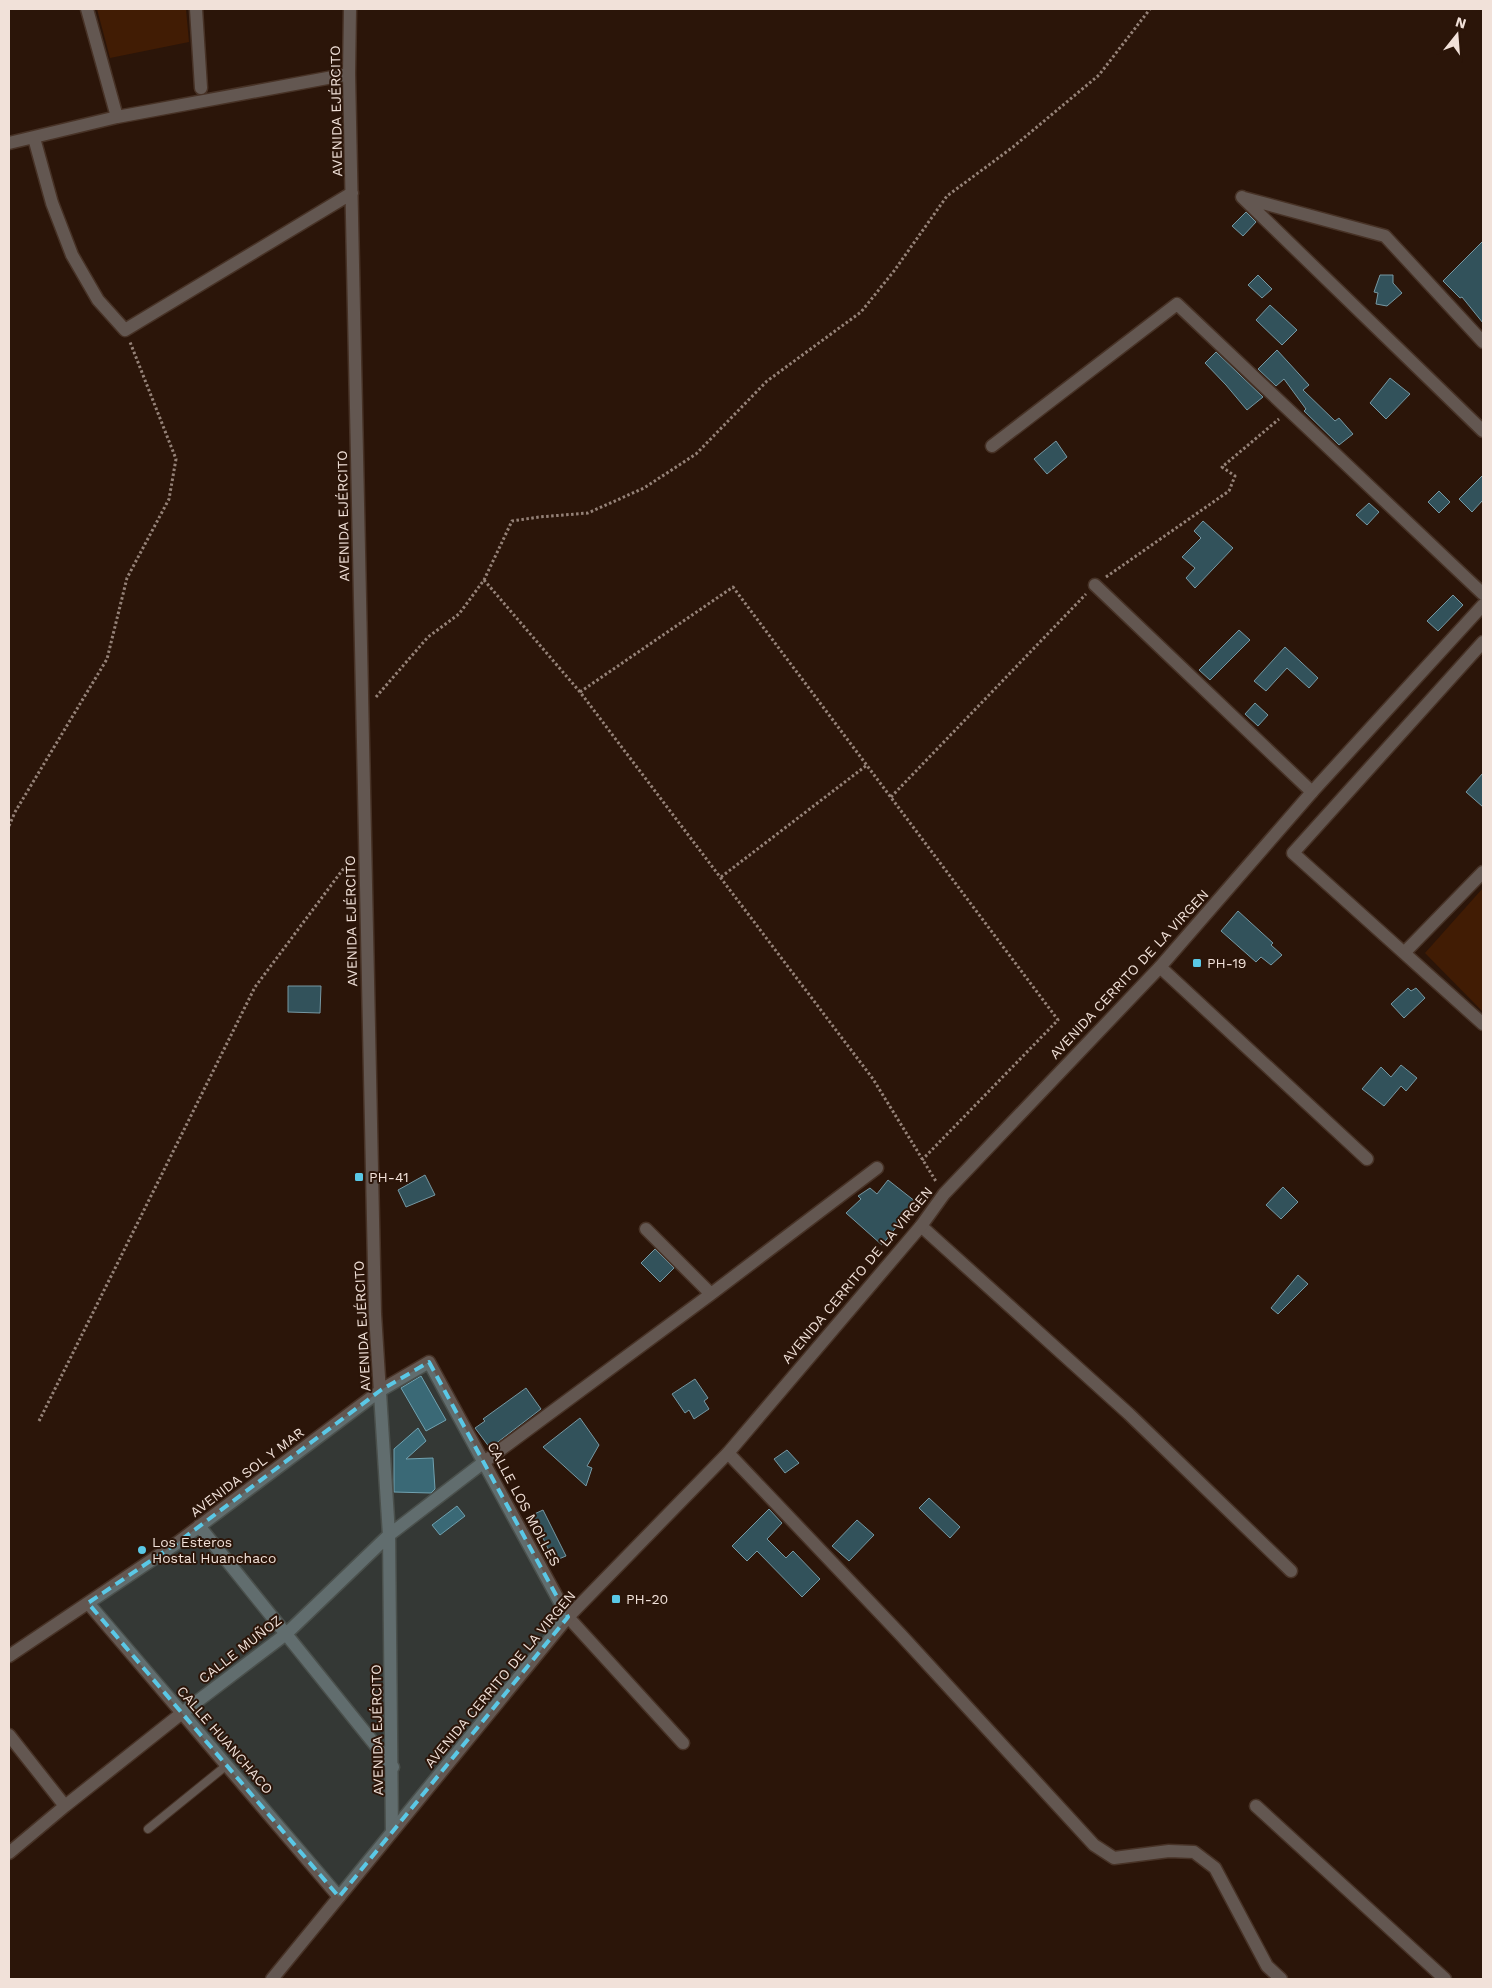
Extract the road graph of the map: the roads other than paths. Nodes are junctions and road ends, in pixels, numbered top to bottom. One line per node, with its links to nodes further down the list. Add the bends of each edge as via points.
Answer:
1 (87, 9): 6 (street)
2 (196, 9): 5 (street)
3 (350, 9): 4 (street, AVENIDA EJÉRCITO)
4 (349, 74): 6 (street); 9 (street, AVENIDA EJÉRCITO)
5 (201, 88)
6 (117, 117): 7 (street)
7 (34, 138): 8 (street); 9 (street, via 52,204 72,255 98,300 125,330)
8 (9, 143)
9 (352, 193): 28 (street, AVENIDA EJÉRCITO, via 375,1314)
10 (1483, 342): 11 (street, via 1385,236 1242,197)
11 (1483, 431)
12 (992, 446): 14 (street, via 1177,304)
13 (1094, 585): 17 (street)
14 (1483, 594)
15 (1483, 605): 17 (street, AVENIDA CERRITO DE LA VIRGEN)
16 (1482, 647): 19 (street, via 1293,853)
17 (1312, 792): 20 (street, AVENIDA CERRITO DE LA VIRGEN)
18 (1483, 872): 19 (street)
19 (1404, 953): 21 (street)
20 (1160, 967): 22 (street); 24 (street, AVENIDA CERRITO DE LA VIRGEN, via 944,1194)
21 (1483, 1024)
22 (1367, 1159)
23 (877, 1168): 26 (street, CALLE MUÑOZ)
24 (921, 1226): 29 (street, AVENIDA CERRITO DE LA VIRGEN); 33 (street, via 1129,1414)
25 (646, 1229): 26 (street)
26 (711, 1294): 30 (street, CALLE MUÑOZ)
27 (429, 1362): 28 (street, AVENIDA SOL Y MAR); 30 (street, CALLE LOS MOLLES)
28 (381, 1390): 31 (street, AVENIDA SOL Y MAR); 32 (street, AVENIDA EJÉRCITO)
29 (728, 1453): 35 (street, AVENIDA CERRITO DE LA VIRGEN); 50 (street, via 1094,1845 1114,1858 1168,1851 1194,1852 1215,1868 1267,1966)
30 (484, 1462): 32 (street, CALLE MUÑOZ); 35 (street, CALLE LOS MOLLES)
31 (199, 1526): 34 (street, AVENIDA SOL Y MAR); 36 (street)
32 (389, 1534): 36 (street, CALLE MUÑOZ); 42 (street, AVENIDA EJÉRCITO)
33 (1291, 1571)
34 (88, 1603): 37 (street, AVENIDA SOL Y MAR); 38 (street, CALLE HUANCHACO)
35 (568, 1617): 40 (street, CALLE LOS MOLLES); 46 (street, AVENIDA CERRITO DE LA VIRGEN)
36 (286, 1634): 38 (street, CALLE MUÑOZ); 42 (street)
37 (9, 1656)
38 (182, 1713): 41 (street, CALLE HUANCHACO); 43 (street, CALLE MUÑOZ)
39 (9, 1735): 43 (street)
40 (683, 1743)
41 (227, 1766): 45 (lane); 48 (street, CALLE HUANCHACO)
42 (392, 1768): 46 (street, AVENIDA EJÉRCITO)
43 (65, 1806): 47 (street, CALLE MUÑOZ)
44 (1256, 1806): 51 (street)
45 (148, 1829)
46 (392, 1832): 48 (street, AVENIDA CERRITO DE LA VIRGEN)
47 (9, 1853)
48 (339, 1897): 49 (street, AVENIDA CERRITO DE LA VIRGEN)
49 (272, 1979)
50 (1282, 1979)
51 (1446, 1979)

